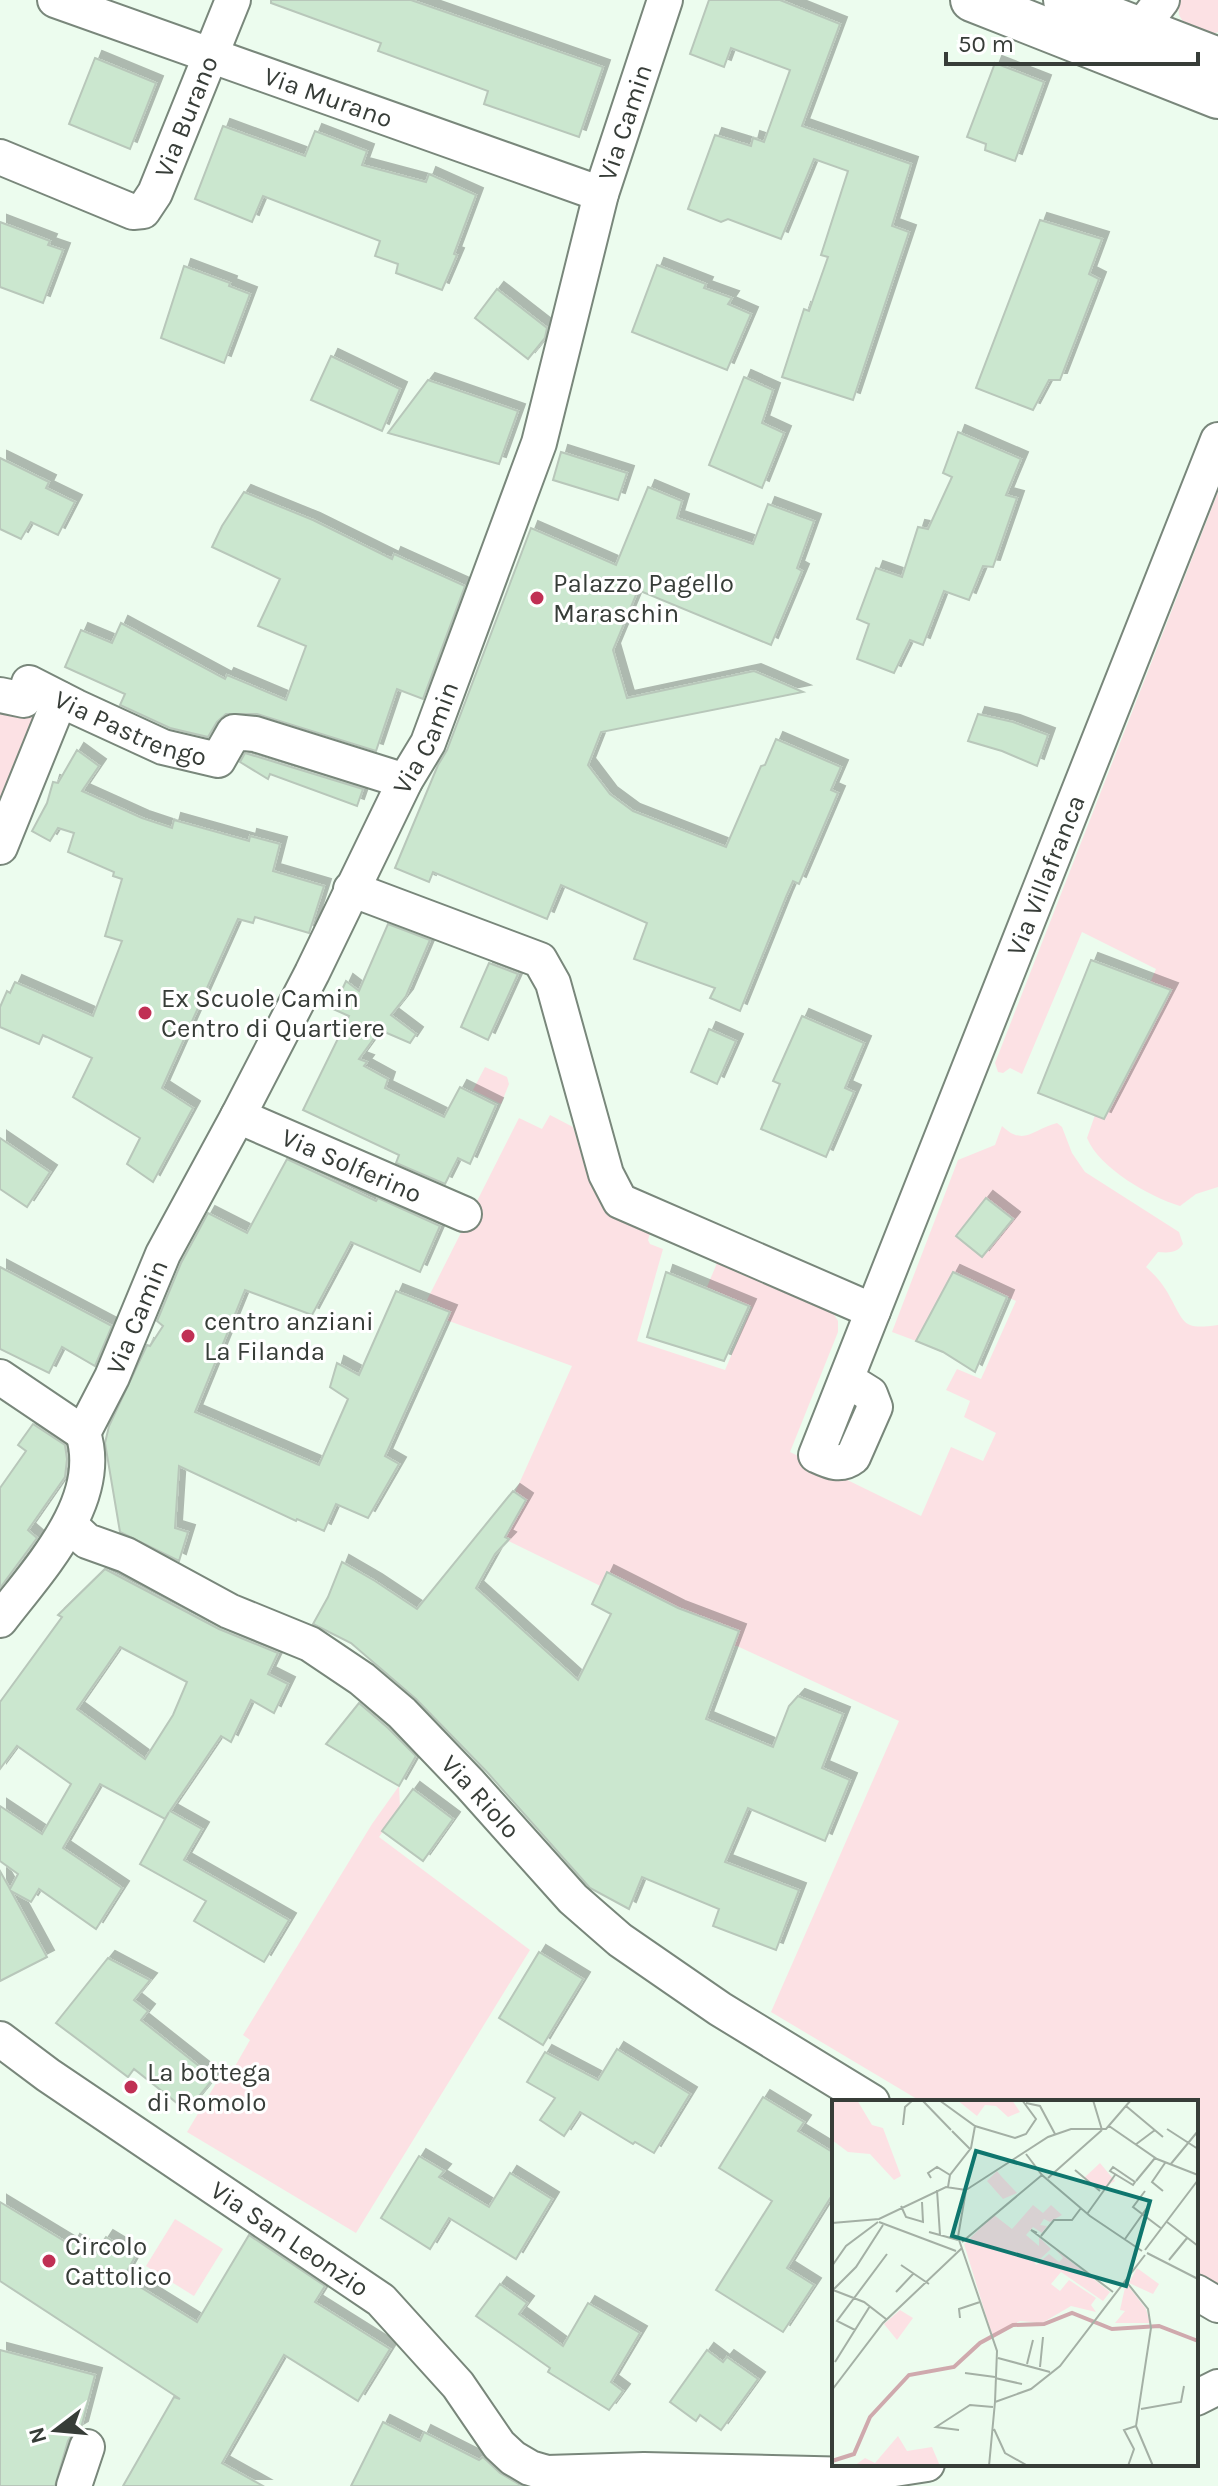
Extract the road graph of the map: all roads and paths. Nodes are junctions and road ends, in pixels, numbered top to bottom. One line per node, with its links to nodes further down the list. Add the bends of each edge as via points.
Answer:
1 (55, 0): 7 (street, Via Murano)
2 (233, 0): 7 (street, Via Burano)
3 (665, 0): 11 (street, Via Camin)
4 (972, 0): 6 (main road)
5 (1065, 0): 6 (main road)
6 (1143, 30): 8 (main road); 9 (main road)
7 (212, 56): 10 (street, Via Burano, via 151,202 139,212); 11 (street, Via Murano)
8 (1218, 59)
9 (1218, 97)
10 (0, 157)
11 (601, 194): 15 (street, Via Camin, via 539,443 428,743)
12 (1218, 440): 20 (street, Via Villafranca)
13 (15, 689): 14 (street, Via Pastrengo)
14 (60, 699): 15 (street, Via Pastrengo, via 163,747 218,760 234,732 244,733); 16 (street)
15 (405, 781): 17 (street, Via Camin)
16 (0, 847)
17 (351, 889): 18 (street, Via Camin); 20 (street, via 540,960 553,983 606,1174 620,1201)
18 (238, 1116): 19 (street, Via Solferino); 23 (street, Via Camin, via 163,1254)
19 (464, 1214)
20 (873, 1311): 22 (street, Via Villafranca)
21 (0, 1377): 23 (street)
22 (846, 1379)
23 (83, 1433): 24 (street, via 87,1464)
24 (71, 1526): 25 (street); 27 (street, Via Riolo, via 87,1541 126,1555 229,1611 310,1644 362,1679 431,1743 573,1899 620,1940)
25 (0, 1620)
26 (0, 2039): 34 (street, Via San Leonzio, via 381,2300 458,2385 499,2445)
27 (869, 2100)
28 (1198, 2293): 29 (street)
29 (1218, 2305)
30 (1218, 2387): 31 (street)
31 (1198, 2397)
32 (87, 2447): 35 (street)
33 (914, 2466): 34 (street, via 855,2475 644,2470)
34 (547, 2480)
35 (74, 2486)

